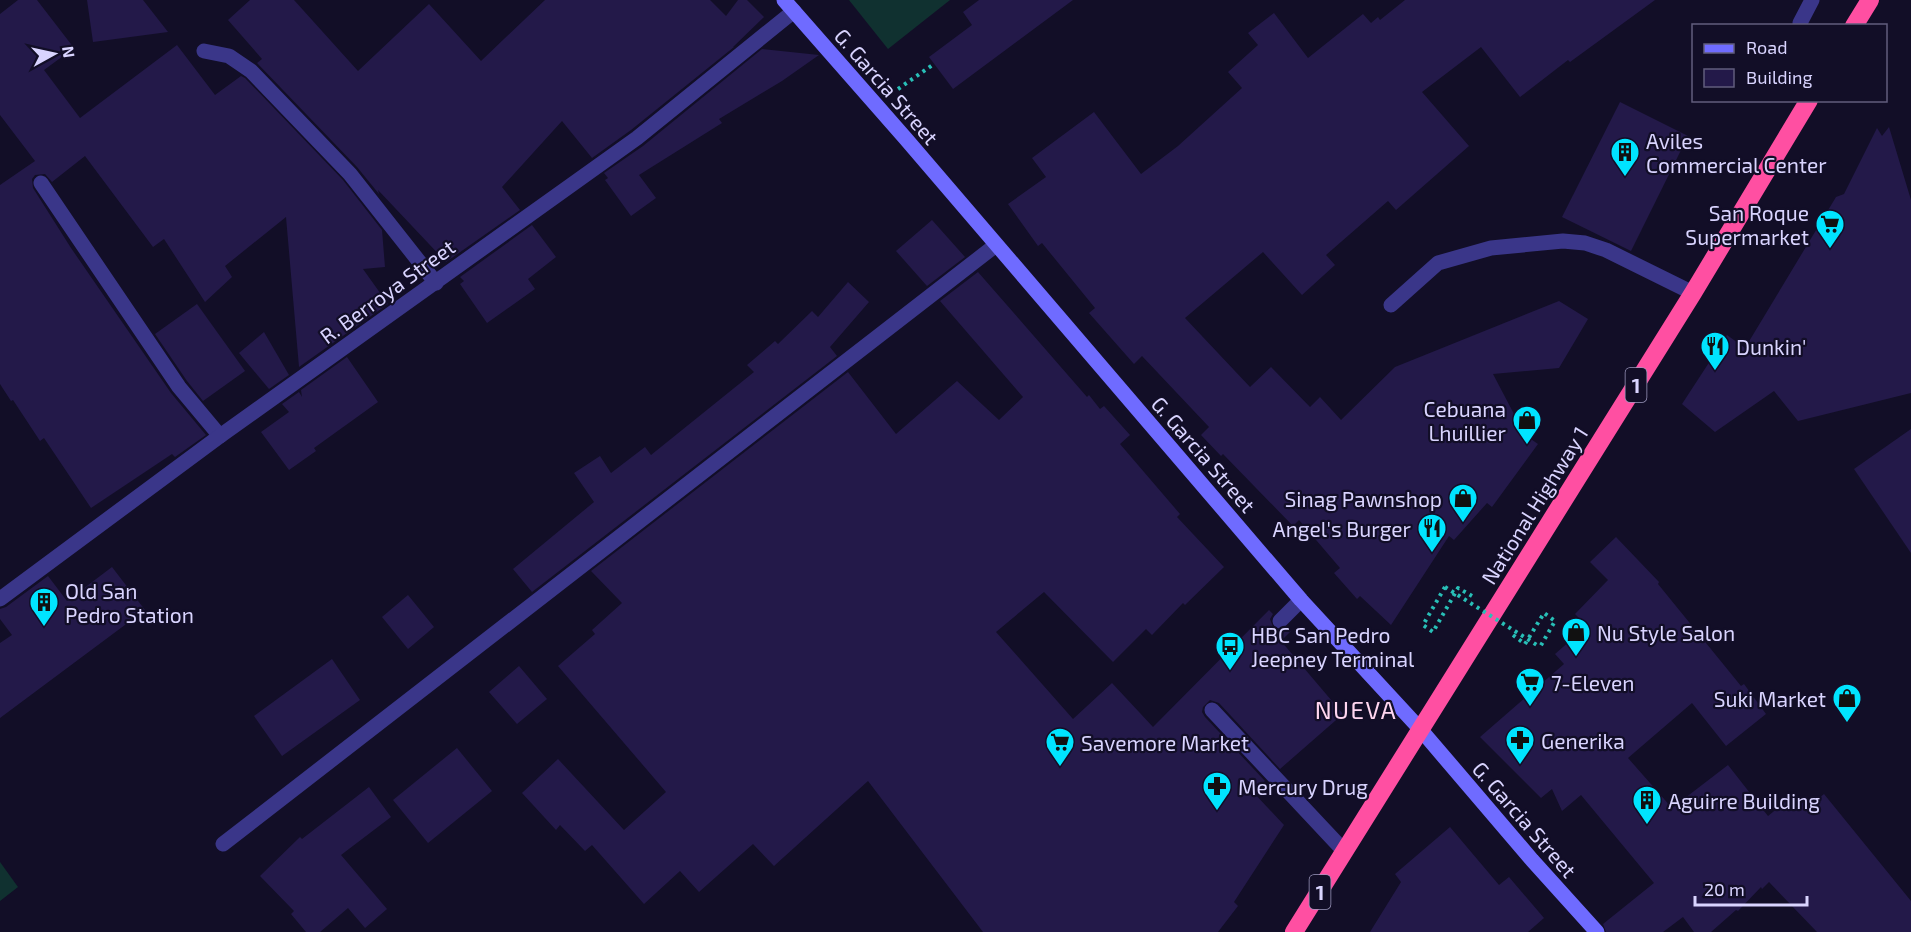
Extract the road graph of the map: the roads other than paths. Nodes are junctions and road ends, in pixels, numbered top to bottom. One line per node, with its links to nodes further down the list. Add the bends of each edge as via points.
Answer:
1 (1812, 0): 4 (street)
2 (1870, 0): 5 (highway)
3 (789, 6): 9 (street, G. Garcia Street); 10 (street, R. Berroya Street, via 637,138)
4 (1800, 24)
5 (1855, 24)
6 (204, 51): 10 (street, via 230,56 251,71 350,174)
7 (1808, 102): 11 (highway, National Highway 1 / 1)
8 (41, 183): 13 (street, via 179,387)
9 (996, 245): 15 (street, G. Garcia Street); 19 (street)
10 (435, 283): 13 (street, R. Berroya Street)
11 (1693, 293): 12 (street, via 1606,250 1563,241 1491,248 1438,263); 18 (highway, National Highway 1 / 1)
12 (1391, 305)
13 (220, 436): 14 (street, R. Berroya Street)
14 (0, 599)
15 (1301, 600): 16 (street); 18 (street, G. Garcia Street)
16 (1280, 621)
17 (1212, 710): 20 (street)
18 (1421, 730): 20 (highway, National Highway 1 / 1); 22 (street, G. Garcia Street)
19 (223, 844)
20 (1345, 852): 21 (highway, National Highway 1 / 1)
21 (1294, 932)
22 (1597, 932)

